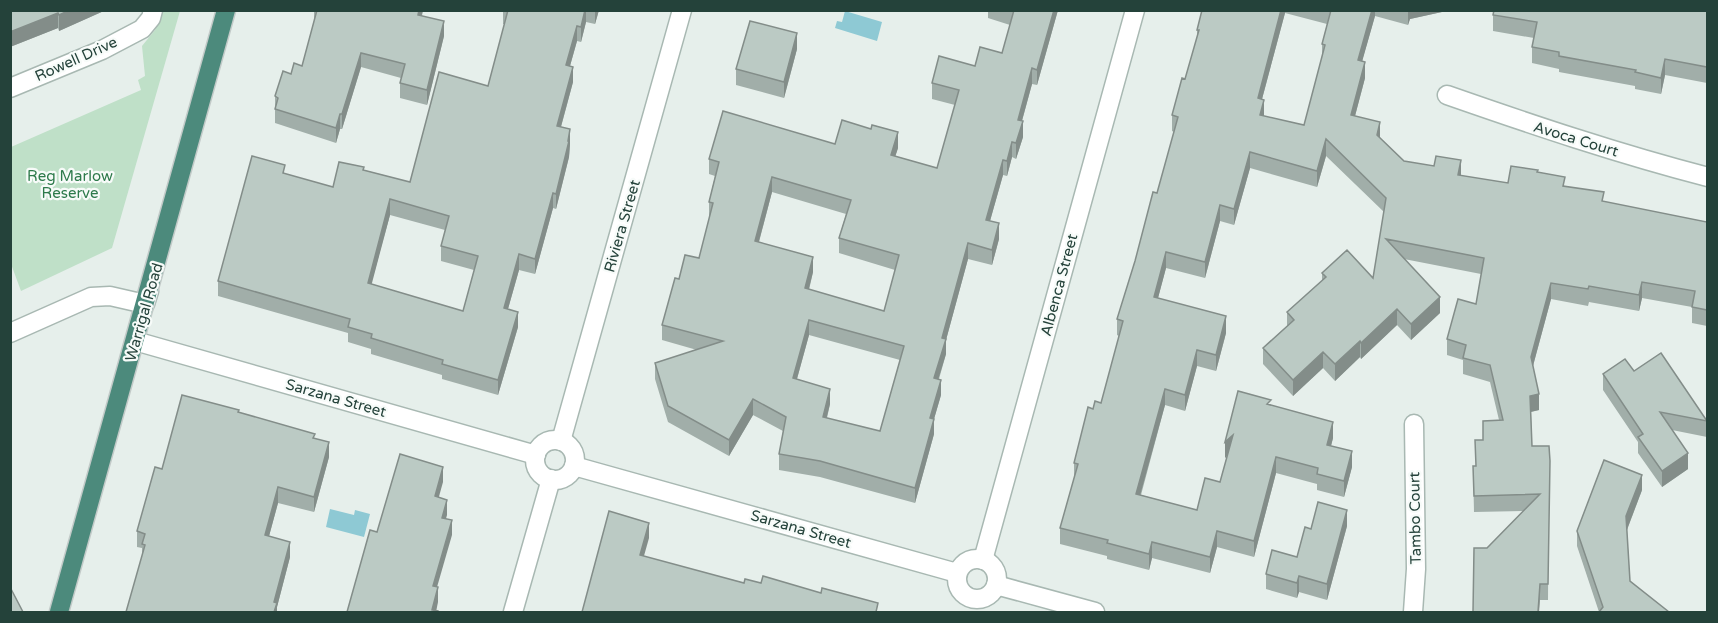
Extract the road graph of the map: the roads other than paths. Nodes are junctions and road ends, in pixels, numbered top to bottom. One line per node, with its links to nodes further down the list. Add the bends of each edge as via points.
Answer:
1 (153, 10): 5 (street, Rowell Drive, via 141,29 102,50)
2 (226, 10): 8 (highway, Warrigal Road)
3 (682, 10): 12 (street, Riviera Street)
4 (1135, 10): 16 (street, Albenca Street)
5 (10, 88)
6 (1447, 95): 7 (street, Avoca Court, via 1543,129)
7 (1707, 177)
8 (155, 273): 9 (street, via 146,304 110,296 91,297); 10 (highway, Warrigal Road)
9 (10, 333)
10 (135, 341): 13 (street, Sarzana Street); 20 (highway, Warrigal Road)
11 (1414, 424): 23 (street, Tambo Court)
12 (561, 441): 13 (street, via 545,442); 14 (street, via 574,453)
13 (536, 454): 15 (street, via 538,470)
14 (574, 466): 15 (street, via 562,478); 17 (street, Sarzana Street)
15 (551, 479): 21 (street)
16 (982, 560): 17 (street, via 967,561); 18 (street, via 992,565 997,574)
17 (957, 573): 19 (street, via 959,589)
18 (996, 585): 19 (street); 22 (street)
19 (970, 605)
20 (60, 612)
21 (513, 612)
22 (1095, 612)
23 (1413, 612)

